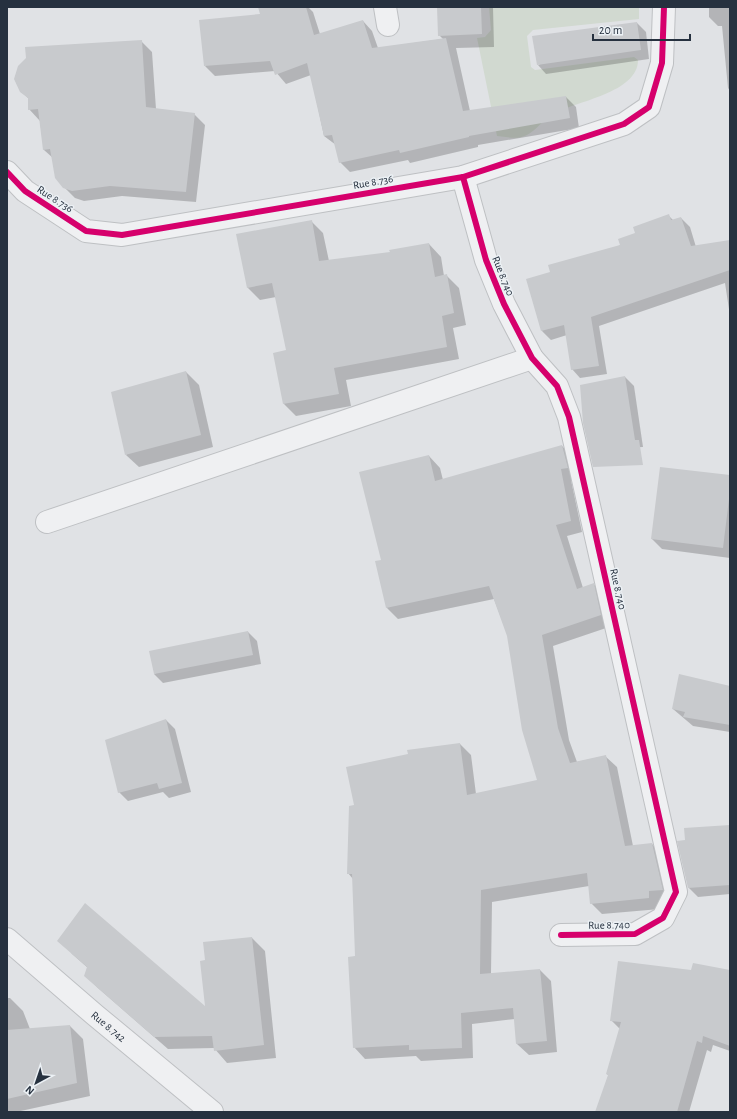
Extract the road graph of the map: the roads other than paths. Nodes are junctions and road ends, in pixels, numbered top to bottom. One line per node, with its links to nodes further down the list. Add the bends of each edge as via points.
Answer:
1 (664, 7): 3 (street, Rue 8.736, via 662,63 650,107 624,124)
2 (7, 172): 3 (street, Rue 8.736, via 25,191 86,231 122,235)
3 (463, 177): 4 (street, Rue 8.740, via 486,260 504,304)
4 (532, 358): 5 (street); 6 (street, Rue 8.740, via 557,386 569,416 676,892 662,918 635,934)
5 (47, 522)
6 (561, 935)
7 (7, 939): 8 (street, Rue 8.742)
8 (212, 1112)

